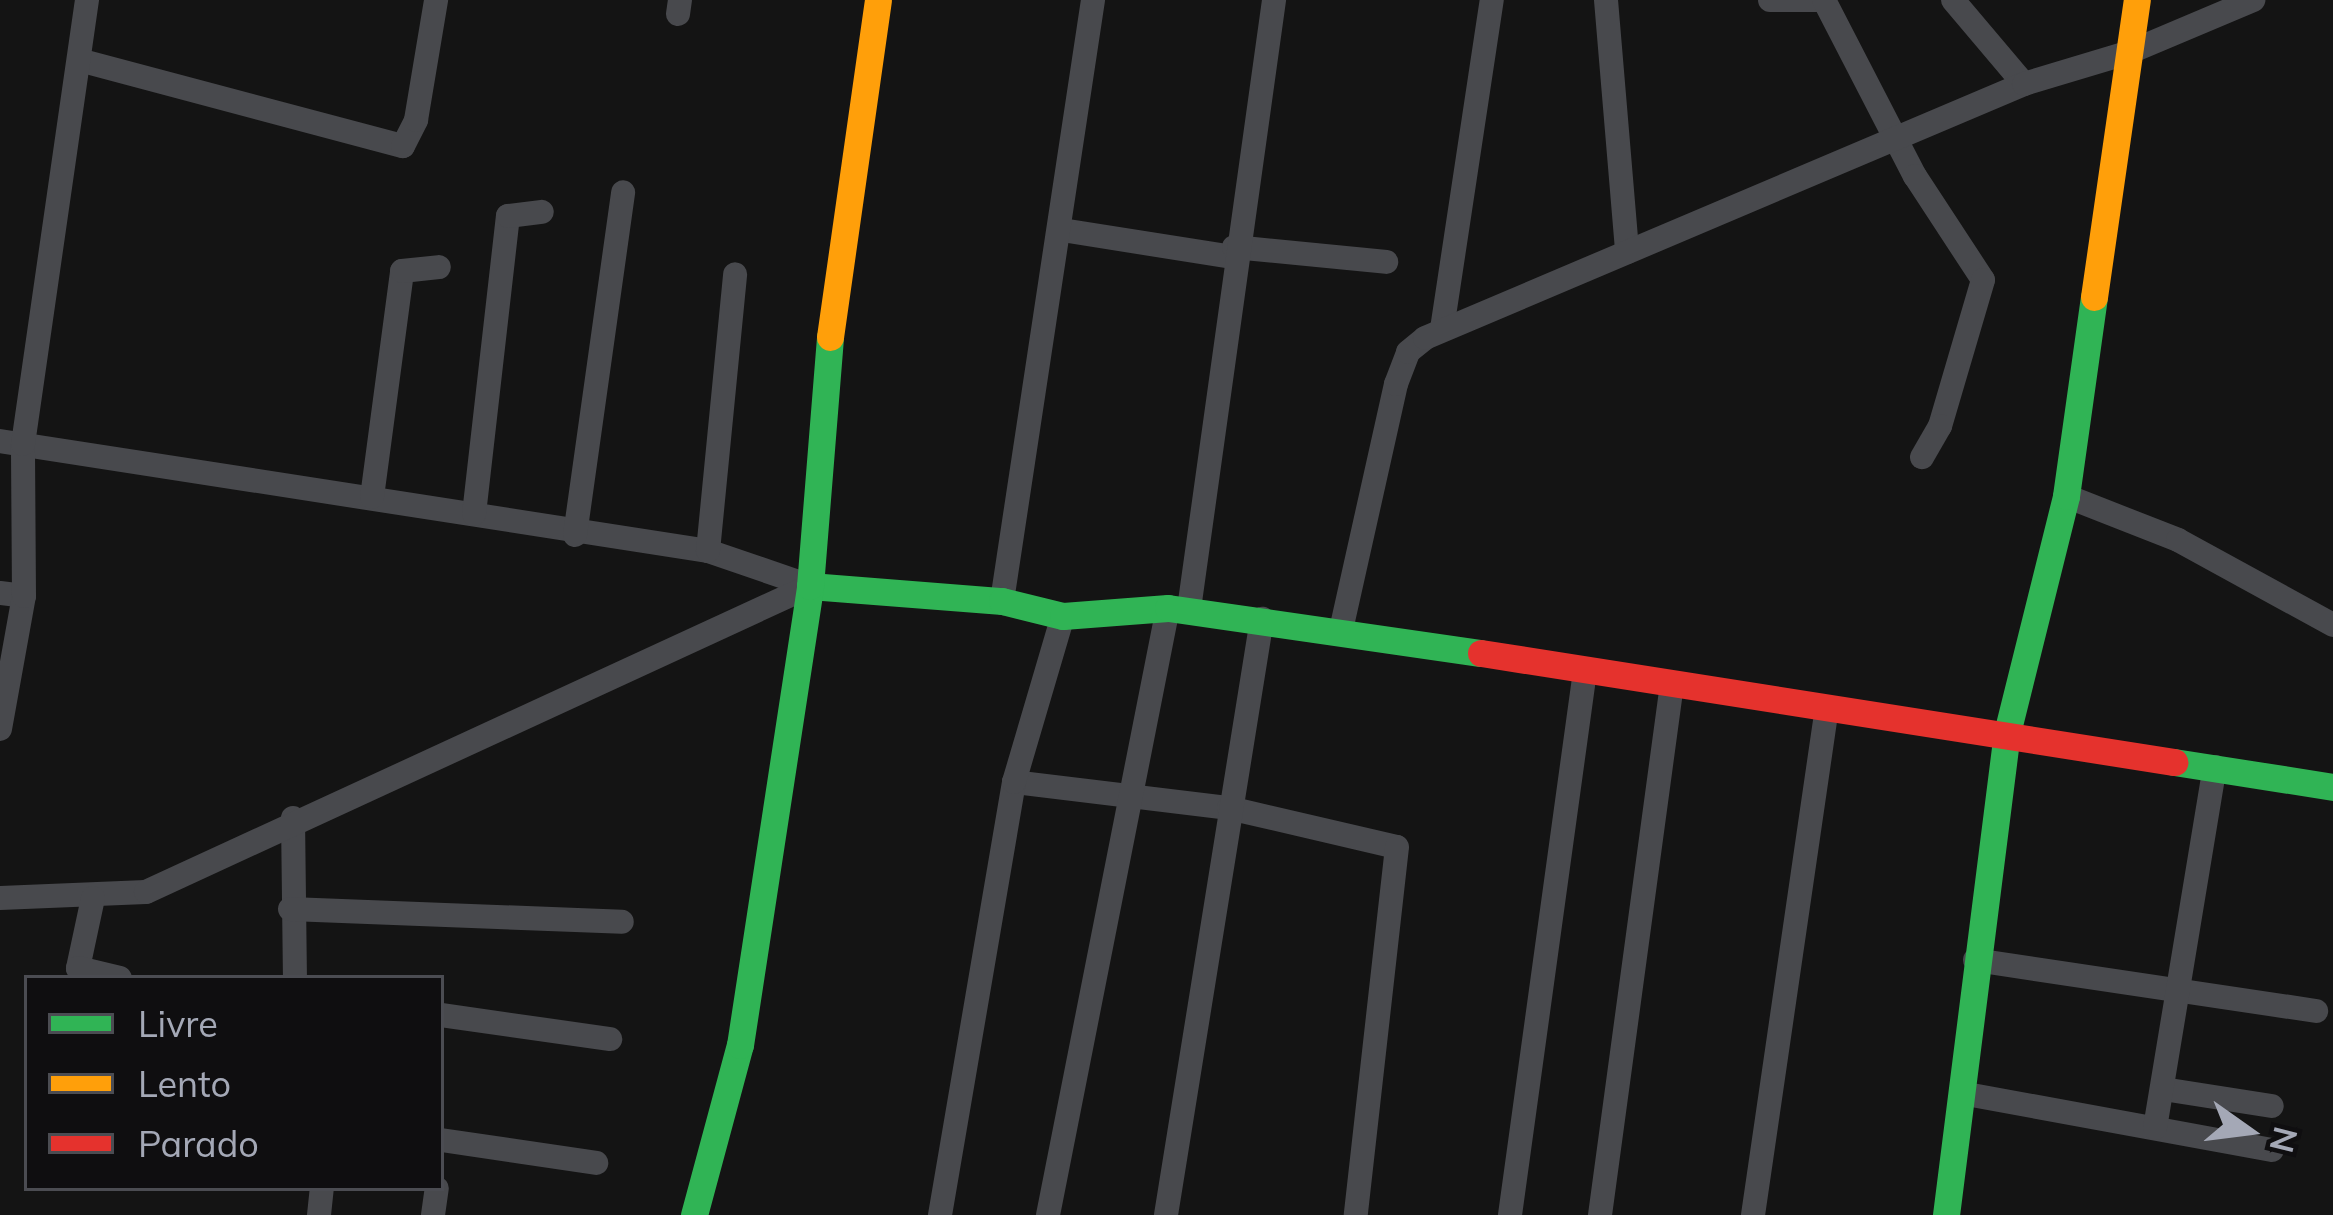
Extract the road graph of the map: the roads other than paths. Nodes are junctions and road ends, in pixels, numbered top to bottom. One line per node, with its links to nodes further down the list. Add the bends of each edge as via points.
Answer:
1 (87, 0): 15 (street)
2 (436, 0): 15 (street, via 416,120 403,146)
3 (878, 0): 34 (street, via 832,313)
4 (1094, 0): 20 (street)
5 (1274, 0): 21 (street)
6 (1492, 0): 26 (street)
7 (1606, 0): 22 (street)
8 (1770, 0): 9 (street)
9 (1822, 0): 17 (street)
10 (1953, 0): 16 (street)
11 (2137, 0): 14 (street)
12 (2253, 0): 13 (street)
13 (2228, 6): 14 (street)
14 (2130, 52): 16 (street); 29 (street)
15 (79, 60): 27 (street)
16 (2024, 84): 17 (street)
17 (1900, 142): 22 (street); 28 (street, via 1984,280 1940,426)
18 (623, 192): 32 (street)
19 (542, 212): 31 (street, via 508,216)
20 (1062, 230): 21 (street); 36 (street)
21 (1233, 252): 23 (street); 37 (street)
22 (1628, 252): 26 (street)
23 (1386, 262)
24 (440, 266): 30 (street, via 402,271)
25 (735, 274): 33 (street)
26 (1442, 329): 41 (street, via 1408,352 1396,384)
27 (11, 442): 30 (street); 35 (street)
28 (1922, 457)
29 (2066, 496): 40 (street, via 2178,540); 46 (street)
30 (372, 497): 31 (street)
31 (474, 514): 32 (street)
32 (575, 535): 33 (street)
33 (708, 551): 34 (street)
34 (810, 586): 36 (street); 52 (street, via 592,691); 71 (street, via 740,1045)
35 (12, 595): 45 (street)
36 (1003, 601): 38 (street)
37 (1178, 609): 38 (street); 39 (street); 50 (street)
38 (1063, 616): 48 (street)
39 (1262, 619): 41 (street); 51 (street)
40 (2333, 625)
41 (1341, 630): 42 (street)
42 (1585, 671): 43 (street); 76 (street)
43 (1672, 684): 44 (street); 77 (street)
44 (1827, 706): 46 (street); 78 (street)
45 (0, 729)
46 (2007, 733): 47 (street); 57 (street)
47 (2216, 767): 49 (street); 60 (street)
48 (1013, 782): 50 (street); 72 (street)
49 (2333, 787)
50 (1130, 793): 51 (street); 73 (street)
51 (1229, 808): 74 (street); 75 (street, via 1397,847)
52 (293, 818): 54 (street, via 146,892); 55 (street)
53 (0, 898): 54 (street)
54 (92, 898): 58 (street, via 78,968)
55 (290, 909): 56 (street); 59 (street)
56 (622, 922)
57 (1975, 960): 60 (street); 65 (street)
58 (107, 975)
59 (295, 975)
60 (2177, 990): 61 (street); 64 (street)
61 (2316, 1010)
62 (444, 1015): 63 (street)
63 (610, 1039)
64 (2163, 1089): 66 (street); 67 (street)
65 (1961, 1093): 67 (street); 79 (street)
66 (2272, 1106)
67 (2155, 1128): 69 (street)
68 (444, 1146): 70 (street)
69 (2272, 1150)
70 (596, 1163)
71 (694, 1215)
72 (940, 1215)
73 (1048, 1215)
74 (1166, 1215)
75 (1356, 1215)
76 (1510, 1215)
77 (1600, 1215)
78 (1754, 1215)
79 (1946, 1215)

